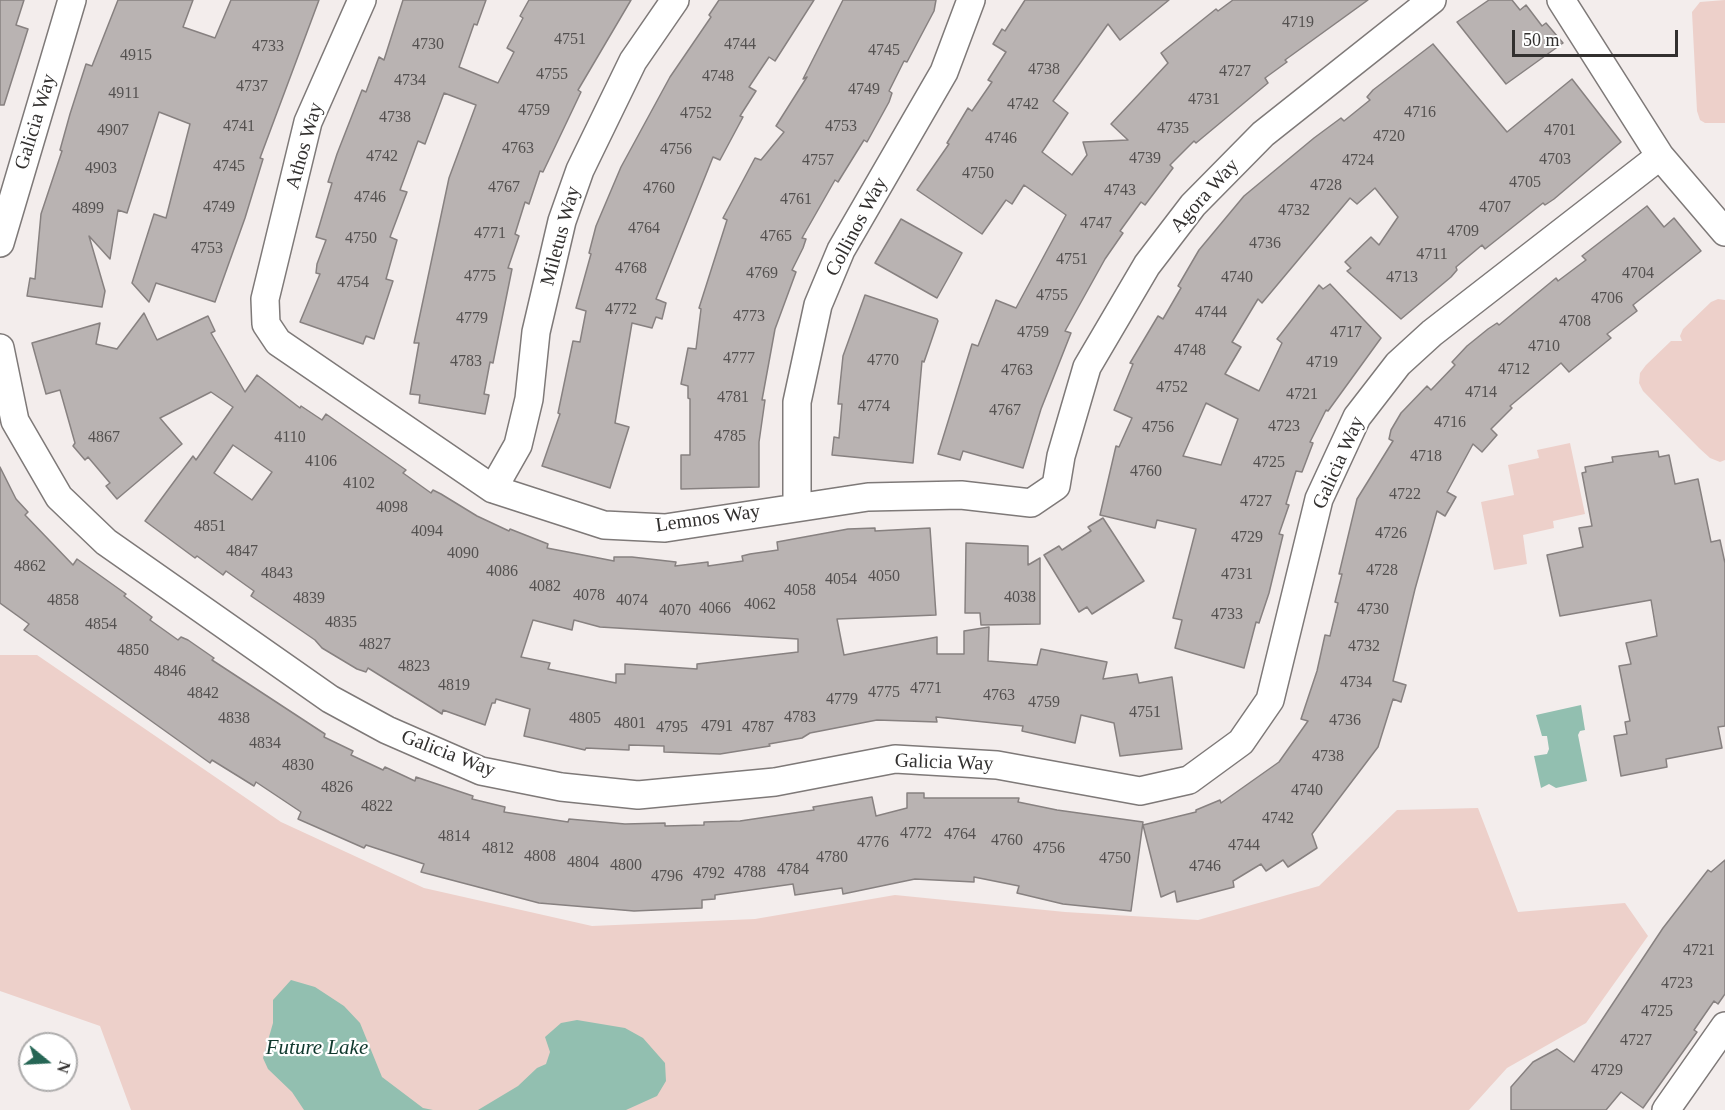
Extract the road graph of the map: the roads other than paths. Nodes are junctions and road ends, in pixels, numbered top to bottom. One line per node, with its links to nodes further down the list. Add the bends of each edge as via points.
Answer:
1 (72, 0): 9 (street, Galicia Way)
2 (362, 0): 10 (street, Athos Way, via 308,122)
3 (675, 0): 13 (street, Miletus Way, via 633,61 580,170 562,221 536,332 529,399 518,445)
4 (971, 0): 14 (street, Collinos Way, via 944,72 840,250 818,305 797,402)
5 (1432, 0): 12 (street, Agora Way, via 1263,134 1193,206 1147,265 1087,367)
6 (1561, 0): 7 (street)
7 (1660, 156): 8 (street); 11 (street, Galicia Way, via 1432,333 1398,364 1357,417 1319,499 1270,700 1241,742 1189,780 1140,791 997,765 895,759 775,782 638,795 561,787 481,771 387,730 330,699 106,542 59,497 15,421)
8 (1725, 232)
9 (0, 243)
10 (265, 299): 13 (street, Lemnos Way, via 266,324 278,342)
11 (0, 348)
12 (1061, 456): 14 (street, Lemnos Way, via 1056,486 1031,503 950,495 868,497)
13 (493, 489): 14 (street, Lemnos Way, via 604,525 665,528)
14 (797, 506)
15 (1725, 1026): 16 (street)
16 (1666, 1110)

